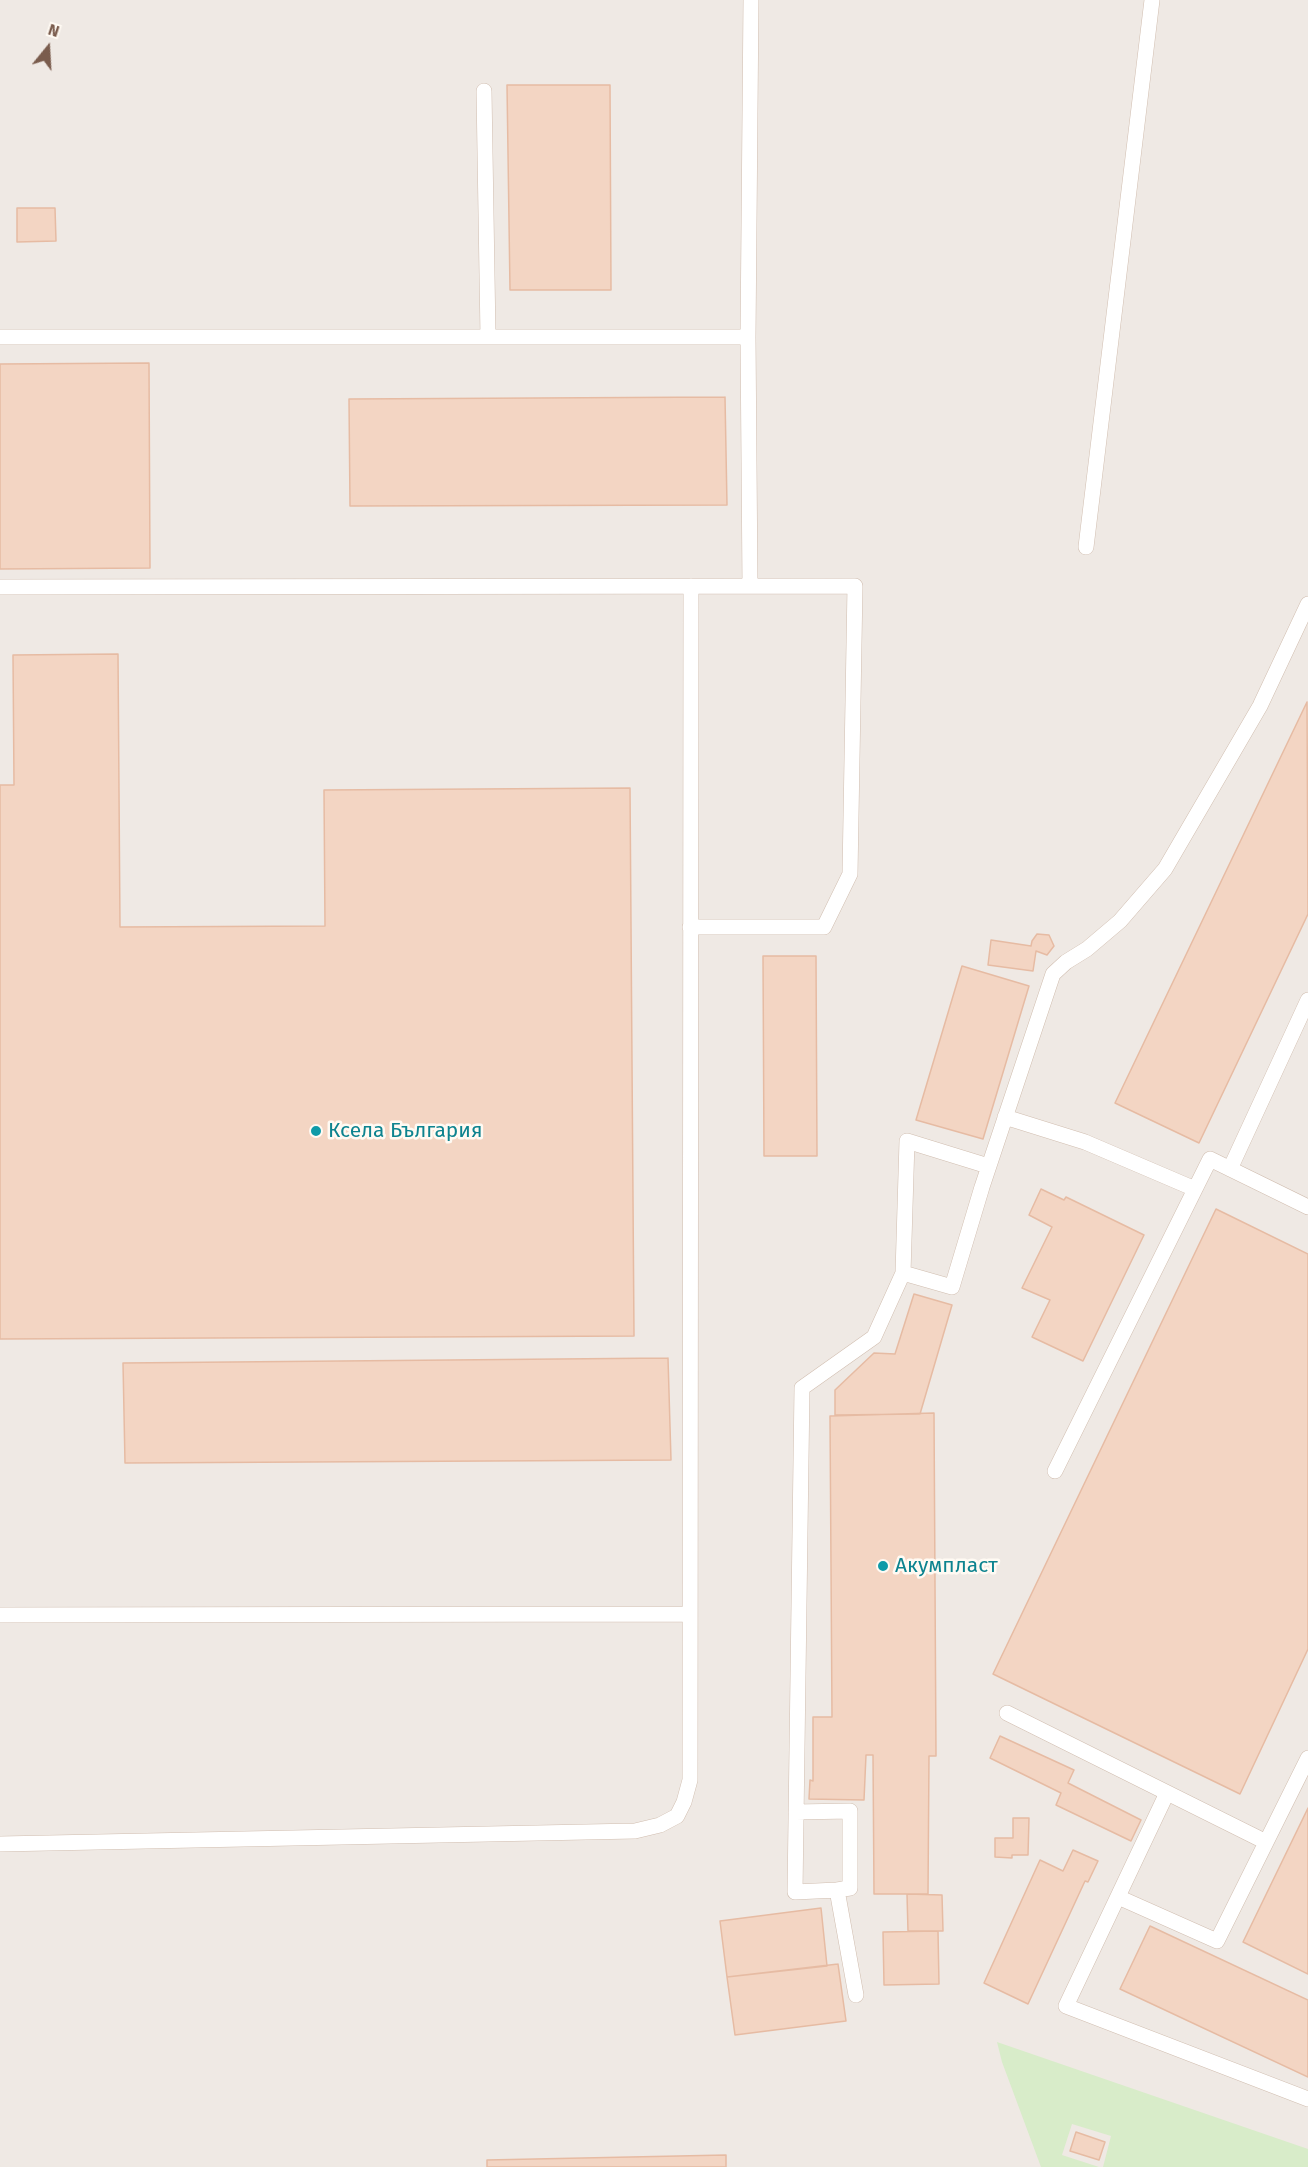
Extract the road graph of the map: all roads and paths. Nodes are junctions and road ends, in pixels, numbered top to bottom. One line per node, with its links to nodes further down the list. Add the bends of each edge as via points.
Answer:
1 (752, 0): 6 (lane)
2 (1152, 0): 7 (lane)
3 (484, 91): 4 (lane)
4 (488, 336): 5 (lane); 6 (lane)
5 (0, 337)
6 (748, 337): 9 (lane)
7 (1086, 547)
8 (691, 586): 9 (lane); 10 (lane); 12 (lane)
9 (750, 586): 12 (lane, via 855,586 850,874 824,927)
10 (0, 587)
11 (1308, 604): 14 (lane, via 1260,706 1165,869 1120,921 1053,974)
12 (690, 927): 21 (lane)
13 (1308, 1000): 16 (lane)
14 (1005, 1117): 15 (lane); 17 (lane, via 1085,1142)
15 (988, 1166): 19 (lane, via 952,1287); 19 (lane, via 907,1141)
16 (1230, 1169): 17 (lane, via 1210,1159); 18 (lane)
17 (1195, 1189): 20 (lane)
18 (1308, 1207)
19 (903, 1273): 26 (lane, via 874,1337 802,1388)
20 (1055, 1471)
21 (690, 1614): 22 (lane); 28 (lane, via 690,1780 677,1816 660,1825 635,1831)
22 (0, 1615)
23 (1007, 1713): 25 (lane)
24 (1308, 1758): 27 (lane)
25 (1167, 1793): 27 (lane); 30 (lane)
26 (796, 1812): 29 (lane, via 795,1892); 29 (lane, via 850,1811 850,1888)
27 (1266, 1842): 30 (lane, via 1217,1941)
28 (0, 1844)
29 (837, 1890): 31 (lane)
30 (1118, 1897): 32 (lane, via 1066,2006)
31 (856, 1995)
32 (1308, 2099)

